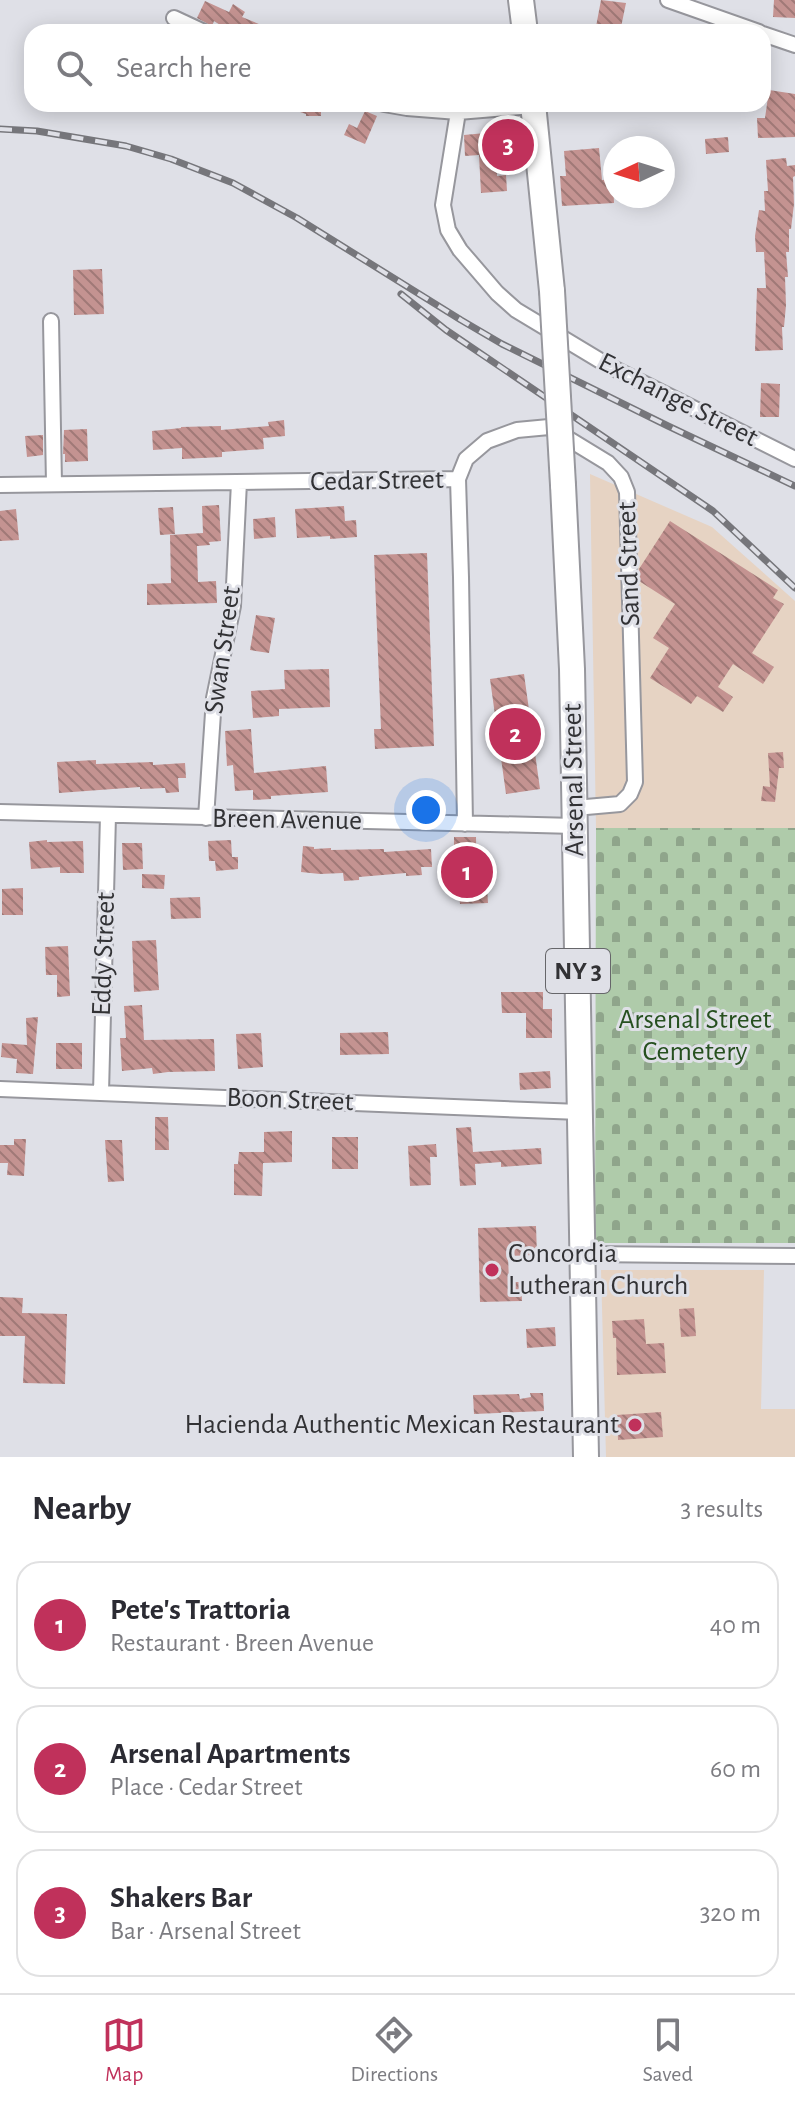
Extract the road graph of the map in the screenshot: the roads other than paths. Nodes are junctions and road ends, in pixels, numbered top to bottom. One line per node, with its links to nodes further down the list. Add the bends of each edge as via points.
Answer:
1 (521, 0): 5 (highway)
2 (668, 0): 6 (street)
3 (174, 18): 4 (street)
4 (187, 24)
5 (524, 24)
6 (736, 24)
7 (771, 37): 8 (street)
8 (795, 45)
9 (458, 112): 12 (street, Exchange Street, via 443,205 448,230 497,293 609,366)
10 (534, 112): 19 (highway, Arsenal Street / NY 3, bridge, via 552,291)
11 (51, 321): 15 (street)
12 (795, 459)
13 (458, 479): 14 (street, Cedar Street); 19 (street, Sand Street, via 466,459 487,441 517,430 549,427 608,463 627,492 635,782 620,804); 21 (street, Cedar Street)
14 (239, 482): 15 (street, Cedar Street); 20 (street, Swan Street, via 233,606 214,698)
15 (54, 484): 16 (street, Cedar Street)
16 (0, 485)
17 (0, 812): 18 (street, Breen Avenue)
18 (108, 815): 20 (street, Breen Avenue); 23 (street, Eddy Street)
19 (575, 817): 21 (street, Breen Avenue); 24 (highway, Arsenal Street / NY 3)
20 (206, 818): 21 (street, Breen Avenue)
21 (465, 824)
22 (0, 1089): 23 (street, Boon Street)
23 (101, 1093): 24 (street, Boon Street)
24 (580, 1112): 25 (highway, Arsenal Street / NY 3)
25 (583, 1254): 26 (street); 27 (highway, Arsenal Street / NY 3)
26 (795, 1256)
27 (586, 1457)

